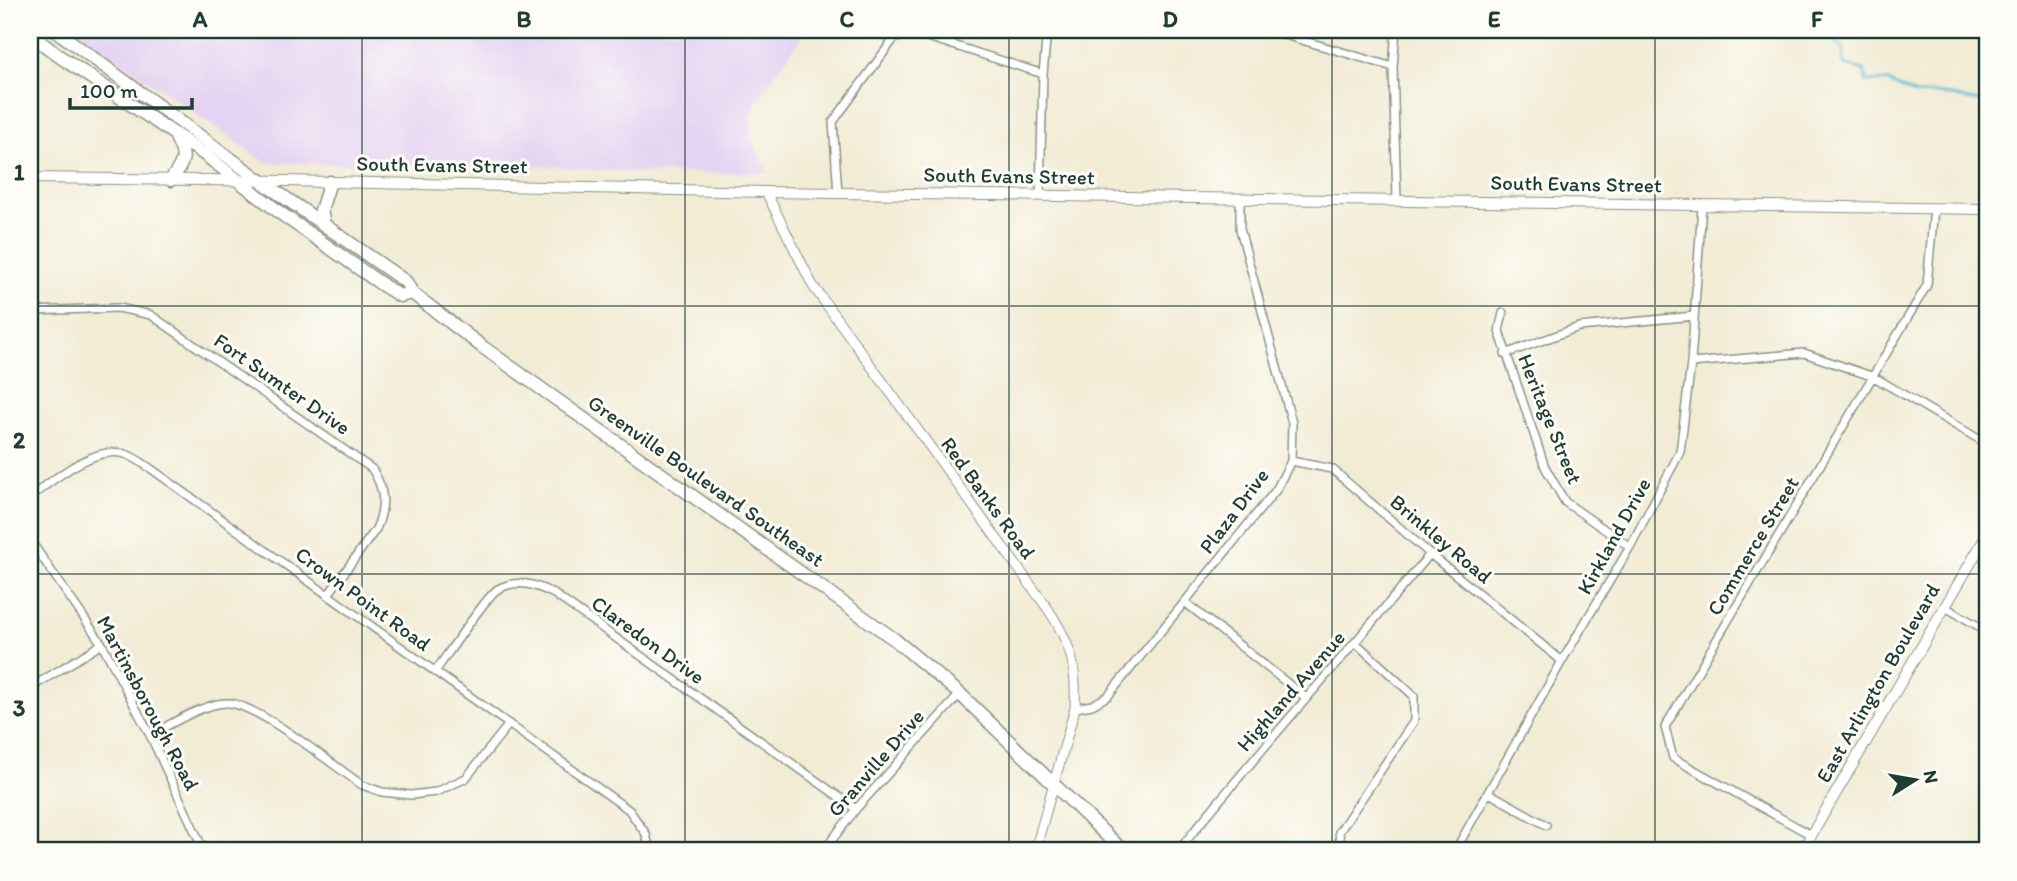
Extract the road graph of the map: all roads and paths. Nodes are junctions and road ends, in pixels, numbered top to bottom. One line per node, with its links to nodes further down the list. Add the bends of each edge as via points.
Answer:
1 (43, 30): 7 (highway)
2 (1047, 30): 10 (street)
3 (1268, 30): 9 (street)
4 (1396, 30): 9 (street)
5 (1680, 30): 6 (street)
6 (1688, 30)
7 (58, 32): 15 (highway)
8 (30, 34): 11 (highway, Greenville Boulevard Southeast)
9 (1393, 67): 21 (street)
10 (1043, 74): 18 (street, via 909,31 893,40 833,122); 19 (street)
11 (173, 132): 13 (highway, via 184,153 183,164); 14 (highway, Greenville Boulevard Southeast)
12 (30, 178): 13 (main road, South Evans Street)
13 (171, 180): 14 (main road, South Evans Street)
14 (240, 181): 15 (main road, South Evans Street); 26 (highway, Greenville Boulevard Southeast, via 384,286 400,296)
15 (261, 181): 16 (main road, South Evans Street); 25 (highway)
16 (330, 182): 17 (main road, South Evans Street); 25 (highway, via 321,210)
17 (766, 192): 18 (main road, South Evans Street); 51 (street, Red Banks Road, via 813,286 1058,624 1073,660)
18 (838, 193): 19 (main road, South Evans Street)
19 (1040, 196): 20 (main road, South Evans Street)
20 (1240, 199): 21 (main road, South Evans Street); 34 (street, Plaza Drive, via 1240,229 1292,423)
21 (1397, 200): 22 (main road, South Evans Street)
22 (1702, 205): 23 (main road, South Evans Street); 29 (street, Kirkland Drive)
23 (1934, 208): 24 (main road, South Evans Street); 32 (street, Commerce Street, via 1927,285)
24 (1987, 209)
25 (324, 225): 26 (highway, via 406,282)
26 (412, 293): 49 (highway, Greenville Boulevard Southeast, via 877,626)
27 (30, 311): 40 (street, Fort Sumter Drive, via 119,308 151,314 372,469 384,501 380,520)
28 (1503, 313): 30 (street, Heritage Street, via 1499,331)
29 (1694, 316): 30 (street, via 1579,327); 31 (street, Kirkland Drive)
30 (1506, 354): 38 (street, Heritage Street, via 1545,467 1565,502)
31 (1691, 363): 32 (street, via 1804,353); 38 (street, Kirkland Drive, via 1680,453)
32 (1874, 377): 33 (street); 58 (street, Commerce Street, via 1665,727 1673,758)
33 (1987, 443)
34 (1291, 461): 39 (street, Brinkley Road, via 1332,469); 41 (street, Plaza Drive, via 1276,490)
35 (30, 497): 40 (street, Crown Point Road, via 97,454 124,454)
36 (1987, 535): 42 (main road, East Arlington Boulevard)
37 (30, 540): 45 (street, Martinsborough Road)
38 (1630, 547): 46 (street, Kirkland Drive)
39 (1430, 554): 44 (street, Highland Avenue); 46 (street, Brinkley Road)
40 (328, 595): 47 (street, Crown Point Road)
41 (1186, 603): 50 (street); 51 (street, Plaza Drive, via 1108,696)
42 (1945, 607): 43 (street); 58 (main road, East Arlington Boulevard)
43 (1987, 631)
44 (1356, 643): 50 (street, Highland Avenue); 65 (street, via 1415,696 1414,721 1339,832)
45 (102, 644): 48 (street); 53 (street, Martinsborough Road)
46 (1562, 661): 55 (street, Kirkland Drive)
47 (435, 672): 52 (street, Crown Point Road); 56 (street, Claredon Drive, via 496,590 532,583 554,594)
48 (30, 688)
49 (960, 694): 54 (highway, Greenville Boulevard Southeast); 56 (street, Granville Drive)
50 (1306, 698): 64 (street, Highland Avenue)
51 (1075, 708): 54 (street, Red Banks Road)
52 (509, 724): 53 (street, via 466,778 436,792 411,795 362,785 256,712 229,703 208,706); 60 (street, Crown Point Road, via 629,810 646,834)
53 (150, 735): 59 (street, Martinsborough Road)
54 (1055, 786): 62 (street, Red Banks Road); 63 (highway, Greenville Boulevard Southeast)
55 (1489, 793): 57 (street); 66 (street, Kirkland Drive)
56 (856, 809): 61 (street, Granville Drive, via 828,845)
57 (1546, 825)
58 (1811, 835): 67 (main road, East Arlington Boulevard)
59 (204, 851)
60 (650, 851)
61 (815, 851)
62 (1035, 851)
63 (1123, 851)
64 (1178, 851)
65 (1341, 851)
66 (1455, 851)
67 (1802, 851)

